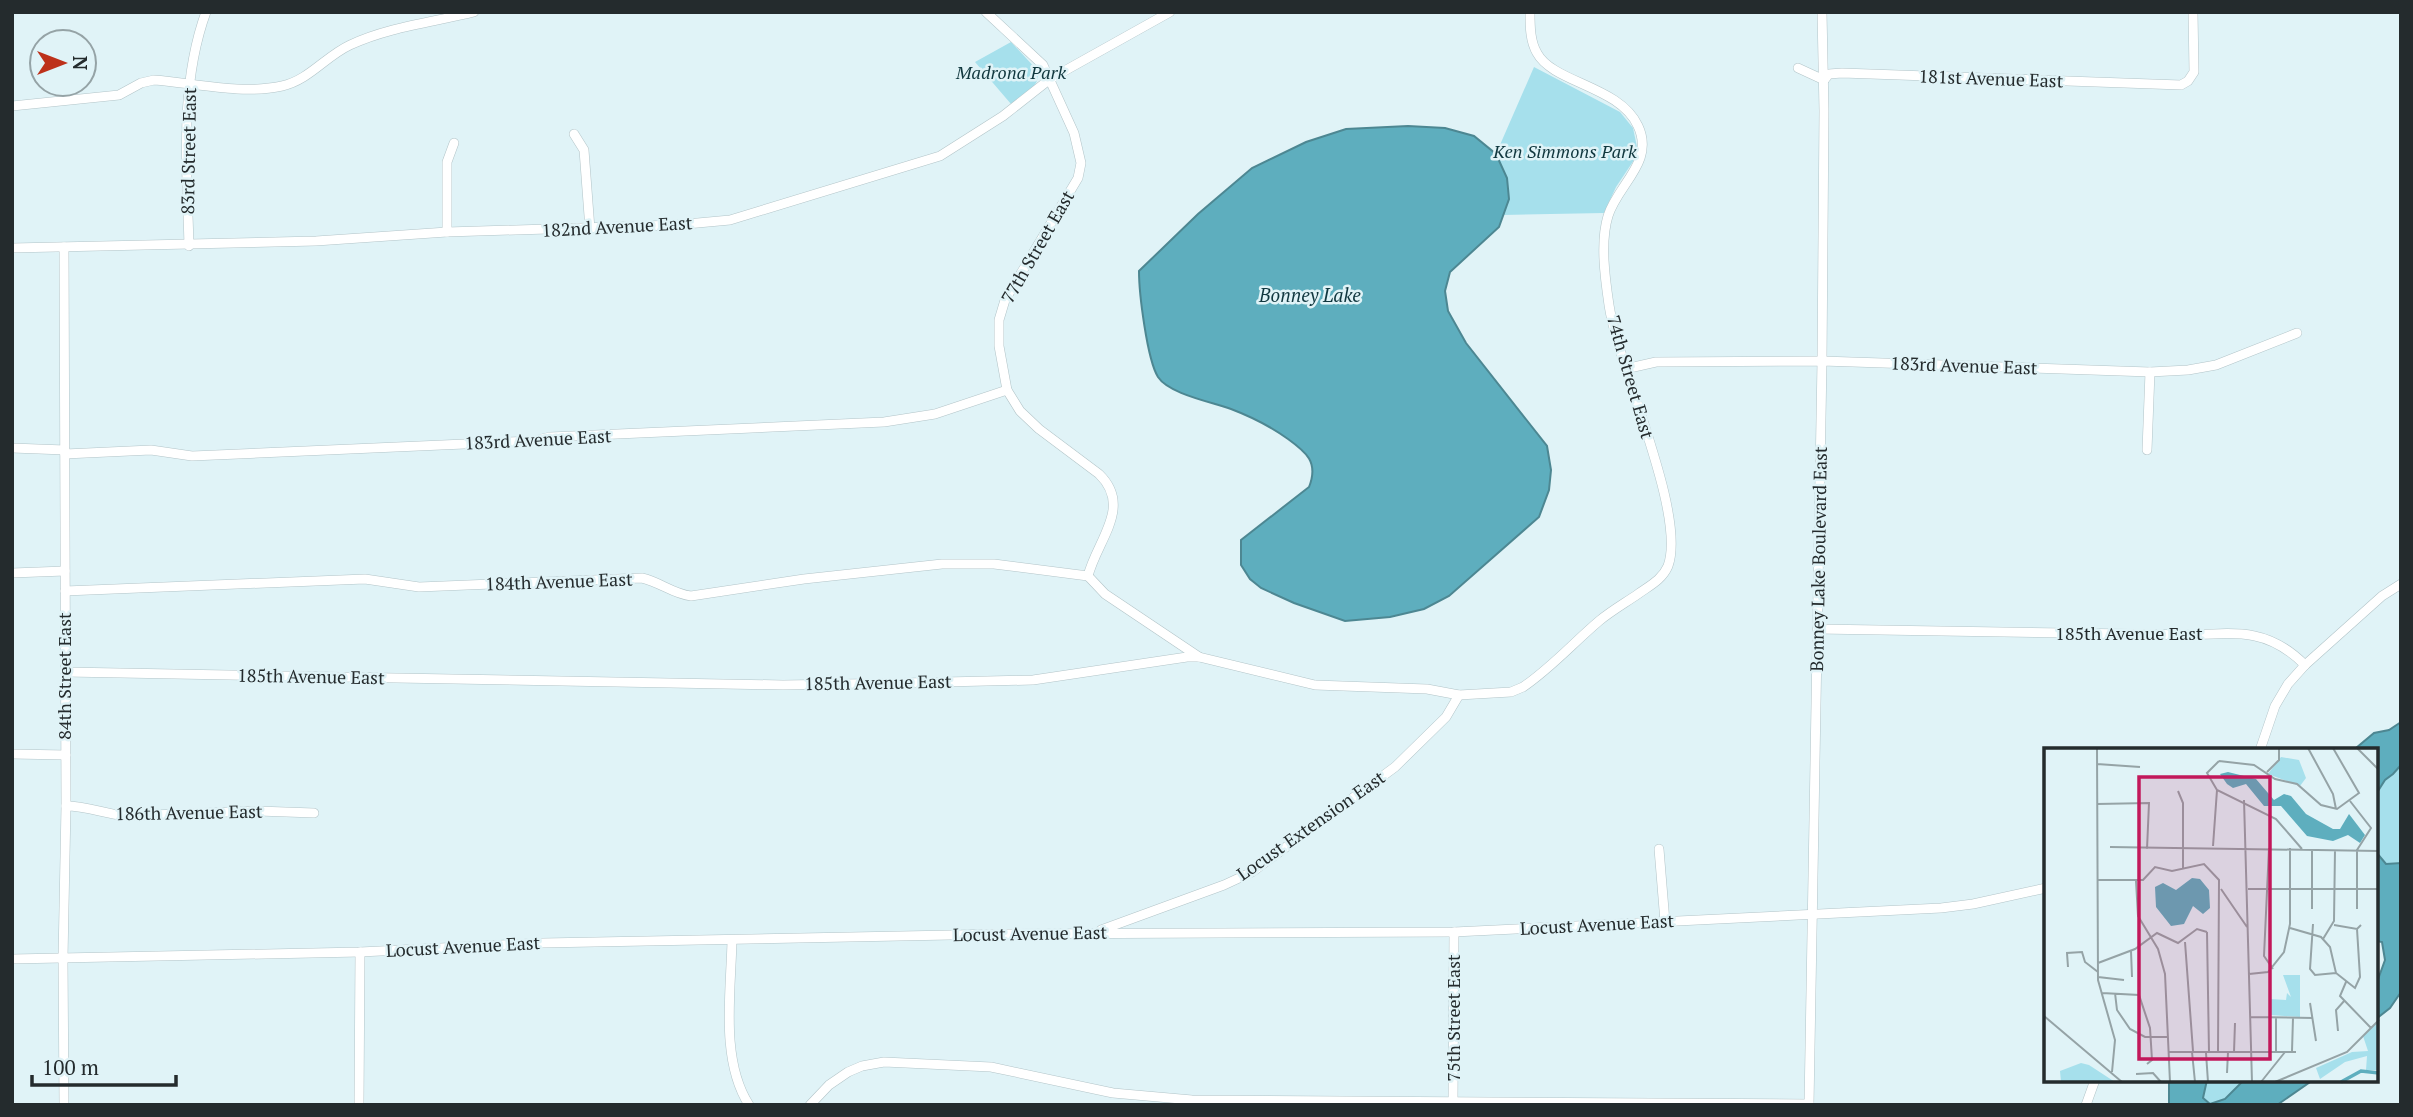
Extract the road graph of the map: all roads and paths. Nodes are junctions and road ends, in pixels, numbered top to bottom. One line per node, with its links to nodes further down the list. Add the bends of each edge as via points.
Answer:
1 (206, 12): 11 (street, 83rd Street East)
2 (474, 12): 11 (street, via 368,38 286,85 257,89)
3 (986, 12): 9 (street, 77th Street East, via 1031,52)
4 (1170, 12): 9 (street, 182nd Avenue East)
5 (1530, 12): 22 (street, 74th Street East, via 1532,41 1541,59 1616,101 1632,115 1642,135 1642,158 1616,198 1606,230 1609,304)
6 (1822, 12): 10 (street, Bonney Lake Boulevard East)
7 (2193, 12): 10 (street, 181st Avenue East, via 2194,72 2180,85 1842,73)
8 (1798, 68): 10 (street)
9 (1050, 79): 15 (street, 182nd Avenue East, via 940,156 730,220); 24 (street, 77th Street East, via 1074,133 1081,169 1001,311 999,346)
10 (1824, 80): 21 (street, Bonney Lake Boulevard East)
11 (189, 83): 12 (street, via 154,80 119,95); 17 (street, 83rd Street East)
12 (12, 106)
13 (574, 134): 15 (street, via 584,150)
14 (454, 143): 16 (street, via 446,162)
15 (590, 229): 16 (street, 182nd Avenue East)
16 (447, 232): 17 (street, 182nd Avenue East)
17 (189, 246): 18 (street, 182nd Avenue East)
18 (64, 247): 19 (street, 182nd Avenue East); 27 (street, 84th Street East)
19 (12, 248)
20 (2297, 333): 23 (street, 183rd Avenue East, via 2216,365)
21 (1822, 360): 22 (street, 183rd Avenue East, via 1656,362); 23 (street, 183rd Avenue East); 34 (street, Bonney Lake Boulevard East)
22 (1625, 369): 32 (street, 74th Street East, via 1661,482 1671,531 1668,565)
23 (2150, 372): 26 (street)
24 (1006, 390): 27 (street, 183rd Avenue East, via 936,414 884,422 192,456 152,450); 30 (street, 77th Street East, via 1029,420 1111,487 1112,519)
25 (12, 448): 27 (street, 183rd Avenue East)
26 (2147, 450)
27 (65, 452): 28 (street, 84th Street East)
28 (65, 571): 29 (street); 33 (street, 84th Street East)
29 (12, 573)
30 (1088, 576): 33 (street, 184th Avenue East, via 994,564 942,564 691,596 642,578 419,587 365,579); 35 (street, via 1105,594)
31 (2401, 584): 36 (street)
32 (1648, 586): 38 (street, 185th Avenue East, via 1601,619 1523,687)
33 (65, 591): 37 (street, 84th Street East)
34 (1818, 629): 36 (street, 185th Avenue East, via 2240,633 2281,645); 46 (street, Bonney Lake Boulevard East)
35 (1199, 657): 37 (street, 185th Avenue East, via 1033,680 783,685); 38 (street, 185th Avenue East, via 1315,685 1427,689)
36 (2305, 665): 39 (street, via 2275,706)
37 (66, 672): 41 (street, 84th Street East)
38 (1459, 695): 48 (street, Locust Extension East, via 1446,717 1395,768 1252,872)
39 (2261, 748)
40 (12, 754): 41 (street)
41 (65, 755): 42 (street, 84th Street East)
42 (66, 806): 43 (street, 186th Avenue East, via 126,816); 52 (street, 84th Street East)
43 (314, 813)
44 (1659, 849): 47 (street)
45 (2044, 888): 46 (street, Locust Avenue East, via 1959,906)
46 (1813, 914): 47 (street, Locust Avenue East); 56 (street, Bonney Lake Boulevard East)
47 (1665, 922): 49 (street, Locust Avenue East)
48 (1095, 932): 49 (street, Locust Avenue East); 50 (street, Locust Avenue East)
49 (1454, 932): 55 (street, 75th Street East)
50 (732, 940): 51 (street, Locust Avenue East); 59 (street, via 732,1061)
51 (360, 952): 52 (street, Locust Avenue East); 58 (street)
52 (63, 958): 53 (street, Locust Avenue East); 57 (street, 84th Street East)
53 (12, 959)
54 (2094, 1082): 61 (street)
55 (1453, 1103): 56 (street); 60 (street, via 1165,1099 1113,1093 991,1067 884,1062 848,1072)
56 (1809, 1104)
57 (64, 1105)
58 (359, 1105)
59 (749, 1105)
60 (810, 1105)
61 (2086, 1105)

